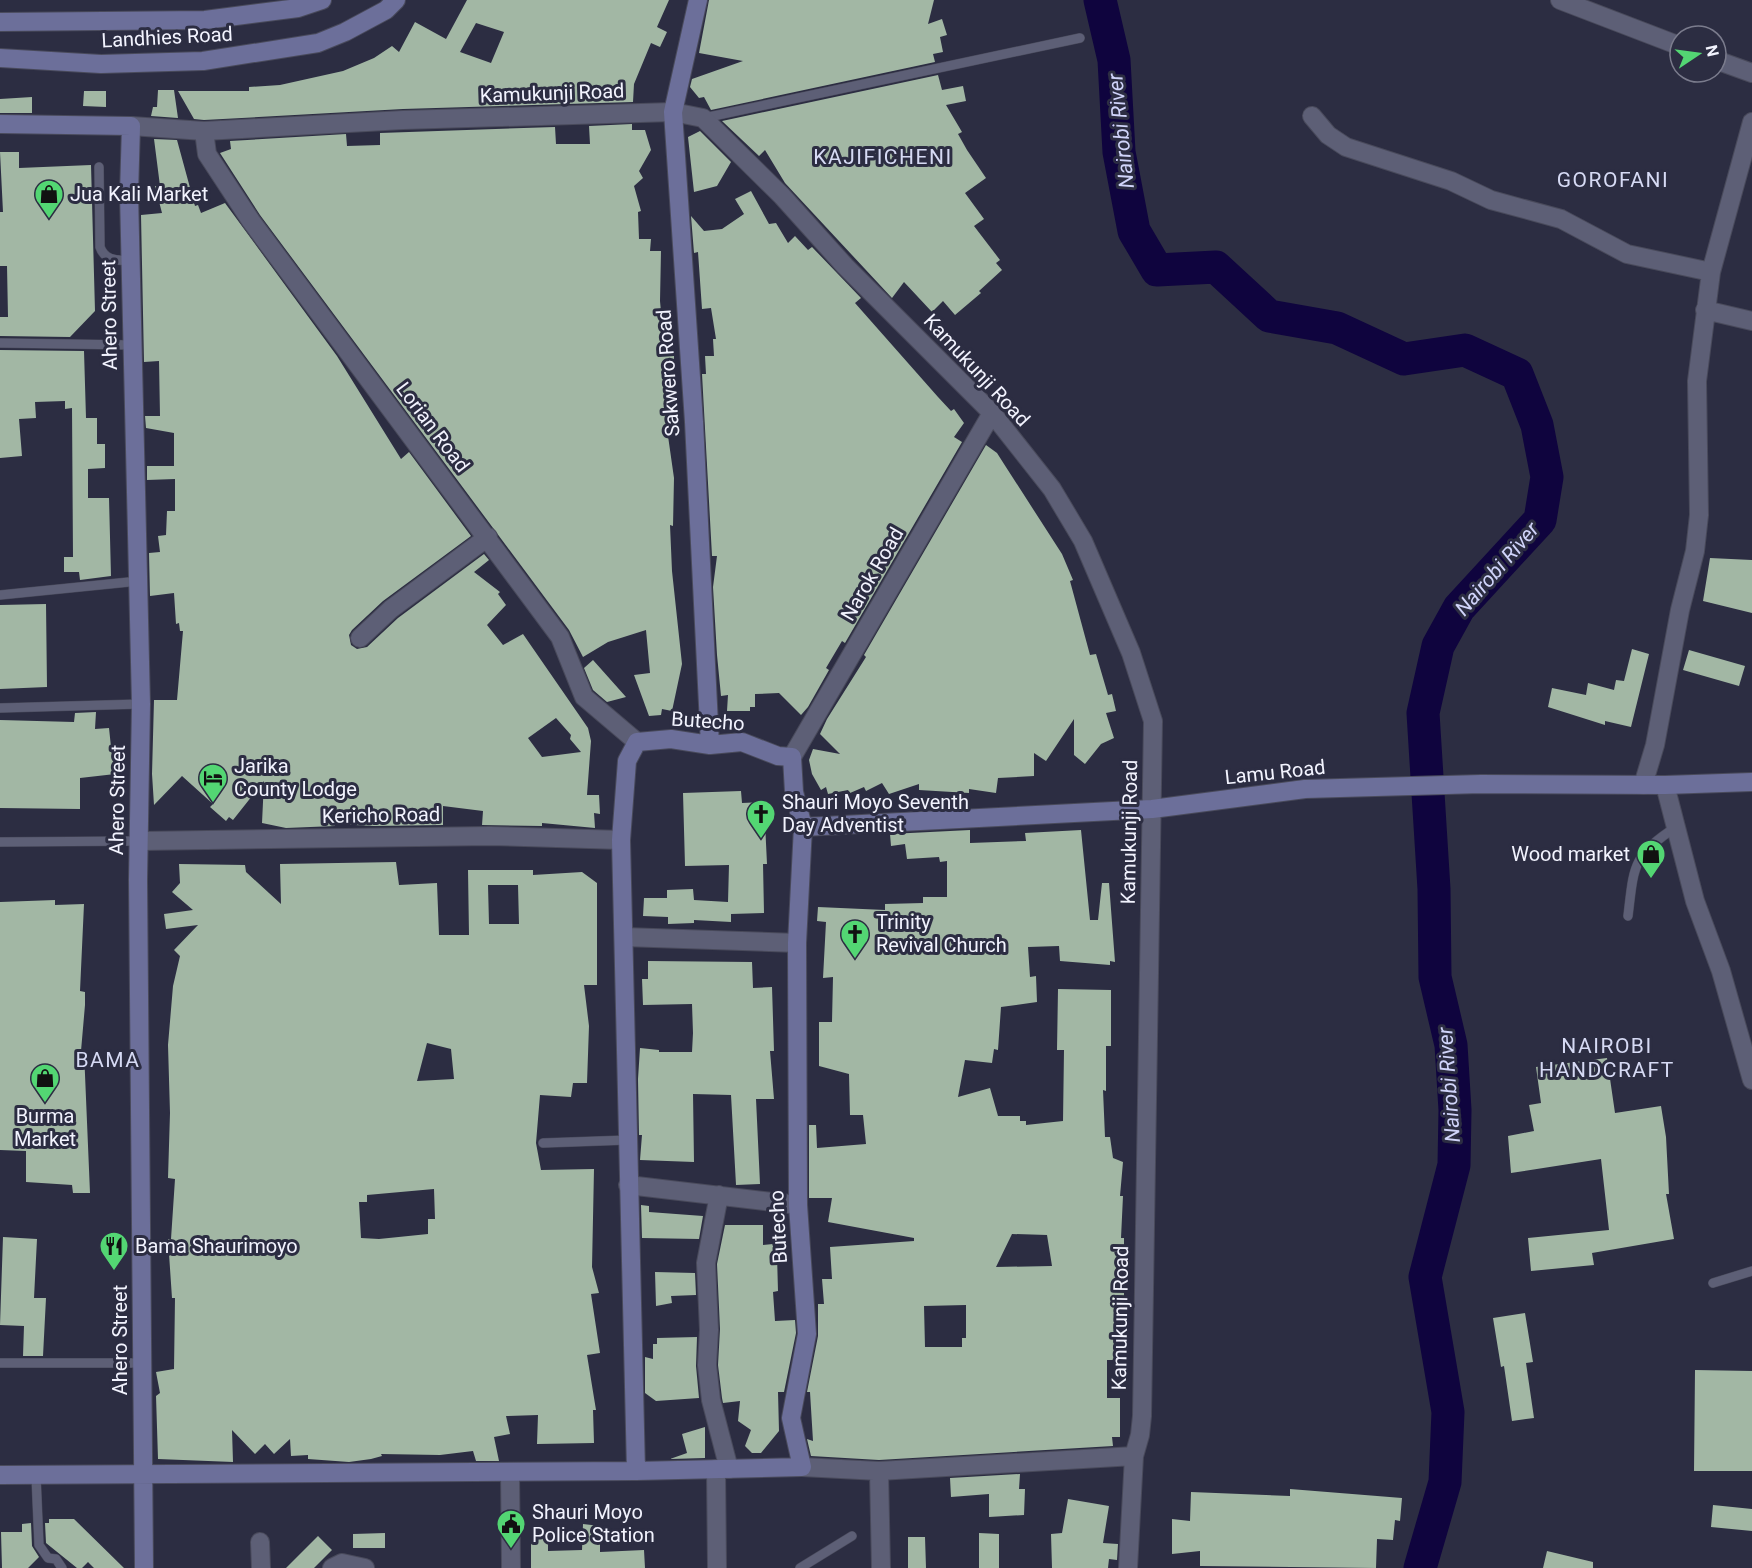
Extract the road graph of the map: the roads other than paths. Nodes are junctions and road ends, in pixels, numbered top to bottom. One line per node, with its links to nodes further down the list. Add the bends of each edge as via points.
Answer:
1 (322, 0): 5 (street, via 298,8 205,20)
2 (396, 0): 8 (street, Landhies Road, via 386,10 318,43 203,61 101,64)
3 (698, 0): 11 (street, Sakwero Road)
4 (1560, 0): 7 (street)
5 (0, 22)
6 (1080, 38): 13 (lane)
7 (1668, 41)
8 (0, 58)
9 (1728, 64): 10 (street)
10 (1752, 73)
11 (673, 112): 13 (street, Kamukunji Road); 17 (street, Kamukunji Road); 33 (street, Sakwero Road)
12 (1312, 116): 20 (street, via 1328,135 1346,147 1451,181 1491,200 1561,219 1627,254)
13 (704, 118): 25 (street, Kamukunji Road)
14 (1752, 122): 20 (street)
15 (0, 124): 16 (street, Kamukunji Road)
16 (131, 126): 17 (street, Kamukunji Road); 19 (street, Ahero Street)
17 (204, 131): 26 (street, Lorian Road, via 207,154 251,221)
18 (99, 167): 19 (lane, via 100,247 110,260)
19 (130, 261): 24 (street, Ahero Street)
20 (1711, 272): 21 (street)
21 (1705, 310): 22 (street); 36 (street, via 1697,381 1699,515 1695,551 1655,745)
22 (1752, 321)
23 (0, 343): 24 (lane)
24 (132, 345): 27 (street, Ahero Street)
25 (992, 413): 34 (street, Narok Road); 38 (street, Kamukunji Road, via 1052,489 1083,541 1131,653 1153,721)
26 (488, 537): 29 (street, via 391,609); 32 (street, Lorian Road, via 560,637 584,697)
27 (139, 581): 28 (lane); 30 (street, Ahero Street)
28 (0, 595)
29 (360, 638)
30 (141, 704): 31 (lane); 42 (street, Ahero Street)
31 (0, 708)
32 (637, 742): 33 (street, Butecho, via 671,739); 41 (street, via 627,761)
33 (710, 745): 34 (street, Butecho, via 742,742 778,756)
34 (792, 757): 39 (street, Butecho, via 794,792)
35 (1752, 782): 37 (street, Lamu Road)
36 (1643, 785): 37 (street, Lamu Road); 38 (street, Lamu Road, via 1305,789)
37 (1665, 785): 40 (street)
38 (1152, 810): 39 (street, Lamu Road); 57 (street, Kamukunji Road, via 1141,1404 1140,1435)
39 (803, 827): 46 (street, Butecho)
40 (1676, 827): 44 (lane, via 1643,852 1634,869); 47 (street, via 1695,901 1721,970)
41 (621, 840): 42 (street, Kericho Road, via 490,836); 45 (street)
42 (140, 841): 43 (lane); 56 (street, Ahero Street)
43 (0, 842)
44 (1628, 916)
45 (624, 937): 46 (street); 48 (street)
46 (797, 943): 52 (street, Butecho)
47 (1752, 1080)
48 (628, 1140): 49 (lane); 50 (street)
49 (543, 1143)
50 (628, 1185): 51 (street); 60 (street)
51 (719, 1195): 52 (street); 59 (street, via 706,1263 707,1365)
52 (798, 1205): 58 (street, Butecho, via 807,1334 791,1418)
53 (1752, 1271): 54 (lane)
54 (1713, 1283)
55 (0, 1363): 56 (lane)
56 (143, 1363): 64 (street, Ahero Street)
57 (1134, 1456): 62 (street); 77 (street, Kamukunji Road)
58 (802, 1467): 59 (street); 62 (street)
59 (722, 1469): 60 (street); 74 (street)
60 (636, 1471): 61 (street)
61 (510, 1472): 64 (street); 73 (street)
62 (879, 1472): 76 (street)
63 (0, 1475): 65 (street)
64 (142, 1475): 65 (street); 69 (street, Ahero Street)
65 (36, 1476): 68 (lane, via 39,1545)
66 (852, 1536): 75 (lane)
67 (260, 1542): 70 (street)
68 (62, 1568)
69 (144, 1568)
70 (261, 1568)
71 (332, 1568): 72 (street, via 342,1563)
72 (365, 1568)
73 (511, 1568)
74 (717, 1568)
75 (800, 1568)
76 (881, 1568)
77 (1128, 1568)

